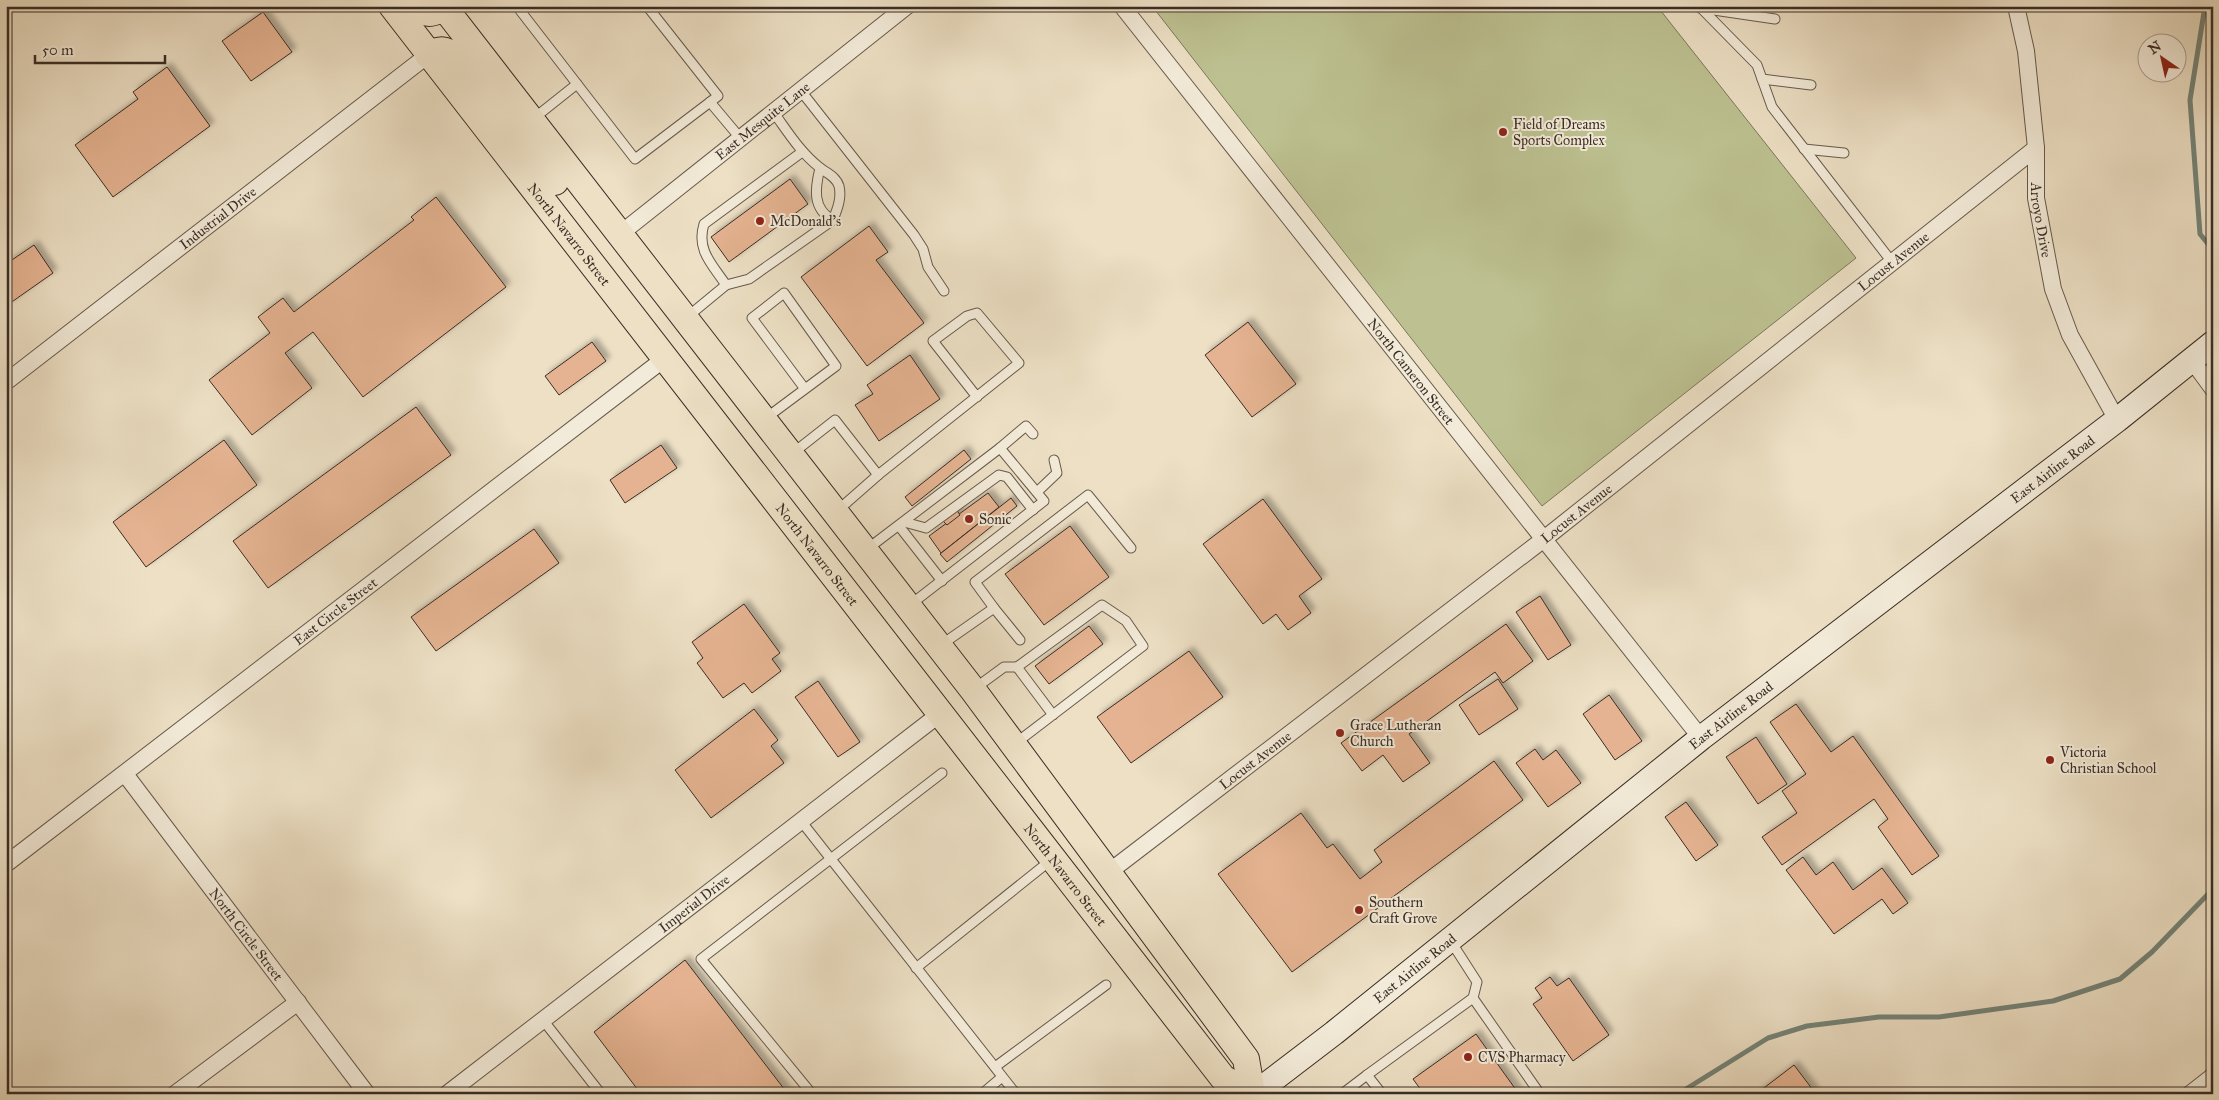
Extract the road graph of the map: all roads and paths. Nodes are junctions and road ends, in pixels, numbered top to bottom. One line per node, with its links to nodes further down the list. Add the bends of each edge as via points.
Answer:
1 (392, 6): 11 (main road, North Navarro Street)
2 (415, 6): 8 (main road, via 423,13 432,14)
3 (522, 6): 13 (lane, via 519,9)
4 (647, 6): 16 (lane, via 718,96)
5 (907, 6): 15 (street, East Mesquite Lane)
6 (1122, 6): 49 (street, North Cameron Street)
7 (2016, 6): 20 (street, Arroyo Drive, via 2026,51)
8 (445, 7): 18 (main road)
9 (1700, 7): 10 (lane); 12 (lane, via 1757,65)
10 (1775, 19)
11 (428, 55): 30 (main road, via 439,49 457,57 657,309); 32 (main road, North Navarro Street); 34 (street, Industrial Drive)
12 (1762, 79): 14 (lane); 21 (lane, via 1772,108)
13 (577, 84): 16 (lane, via 636,159); 18 (lane)
14 (1811, 85)
15 (801, 91): 17 (street, East Mesquite Lane); 29 (lane, via 914,235 923,249 928,267)
16 (710, 102): 19 (lane)
17 (774, 113): 19 (street, East Mesquite Lane); 22 (lane)
18 (531, 120): 26 (main road)
19 (740, 139): 26 (street, East Mesquite Lane)
20 (2036, 148): 27 (street, Locust Avenue); 39 (street, Arroyo Drive, via 2036,198 2053,289 2070,335)
21 (1804, 149): 23 (lane); 27 (lane)
22 (802, 152): 24 (lane); 28 (lane, via 704,224 702,248)
23 (1844, 153)
24 (820, 168): 25 (lane, via 816,199 824,215); 25 (lane, via 839,186 840,204)
25 (832, 220): 28 (lane, via 749,280)
26 (620, 234): 30 (main road)
27 (1892, 262): 49 (street, Locust Avenue)
28 (726, 285): 30 (lane)
29 (944, 290)
30 (686, 318): 38 (main road)
31 (2213, 343): 33 (main road, East Airline Road)
32 (664, 359): 59 (main road, North Navarro Street); 63 (street, East Circle Street)
33 (2191, 359): 36 (street); 39 (main road, East Airline Road)
34 (6, 382)
35 (805, 389): 35 (lane, via 836,366 784,293 752,318); 38 (lane)
36 (2213, 389)
37 (977, 397): 37 (lane, via 1018,363 977,313 967,316 933,341); 44 (lane)
38 (764, 420): 42 (main road)
39 (2117, 420): 61 (main road, East Airline Road)
40 (1033, 434): 41 (lane, via 1026,426)
41 (1000, 448): 45 (lane); 48 (lane)
42 (791, 455): 44 (lane, via 836,420); 47 (main road)
43 (1054, 460): 45 (lane, via 1056,473)
44 (878, 475): 47 (lane)
45 (1037, 492): 46 (lane, via 1044,500)
46 (1033, 510): 48 (lane, via 1007,477 999,475 926,528); 52 (lane)
47 (836, 513): 51 (main road)
48 (901, 524): 51 (lane); 52 (lane)
49 (1544, 539): 61 (street, North Cameron Street); 69 (street, Locust Avenue)
50 (1131, 548): 54 (lane, via 1088,495 975,582)
51 (865, 551): 53 (main road)
52 (942, 581): 53 (lane)
53 (908, 607): 56 (main road)
54 (994, 608): 55 (lane); 56 (lane)
55 (1020, 640)
56 (939, 646): 58 (main road)
57 (1016, 667): 58 (lane, via 1004,667); 60 (lane); 60 (lane, via 1102,605 1126,621 1143,646)
58 (973, 690): 62 (main road)
59 (941, 713): 65 (street, Imperial Drive); 67 (main road, North Navarro Street)
60 (1053, 715): 62 (lane)
61 (1701, 738): 70 (main road, East Airline Road)
62 (1013, 745): 69 (main road)
63 (125, 774): 68 (street, East Circle Street); 74 (street, North Circle Street)
64 (942, 774): 66 (lane)
65 (801, 821): 66 (lane); 75 (street, Imperial Drive)
66 (830, 859): 71 (lane); 84 (lane, via 701,959)
67 (1052, 859): 71 (lane); 87 (main road, North Navarro Street, via 1224,1078)
68 (6, 864)
69 (1110, 872): 87 (main road, via 1246,1059)
70 (1450, 940): 73 (lane, via 1476,982); 87 (main road, East Airline Road)
71 (916, 968): 76 (lane)
72 (1106, 985): 76 (lane)
73 (1472, 998): 77 (lane); 90 (lane)
74 (298, 1002): 80 (street); 81 (street, North Circle Street)
75 (543, 1020): 82 (street, Imperial Drive); 83 (lane)
76 (995, 1067): 79 (lane)
77 (1367, 1075): 88 (lane); 89 (lane)
78 (2213, 1076): 91 (street)
79 (1002, 1077): 85 (lane); 86 (lane)
80 (175, 1094)
81 (368, 1094)
82 (447, 1094)
83 (601, 1094)
84 (812, 1094)
85 (982, 1094)
86 (1016, 1094)
87 (1252, 1094)
88 (1342, 1094)
89 (1382, 1094)
90 (1540, 1094)
91 (2190, 1094)

